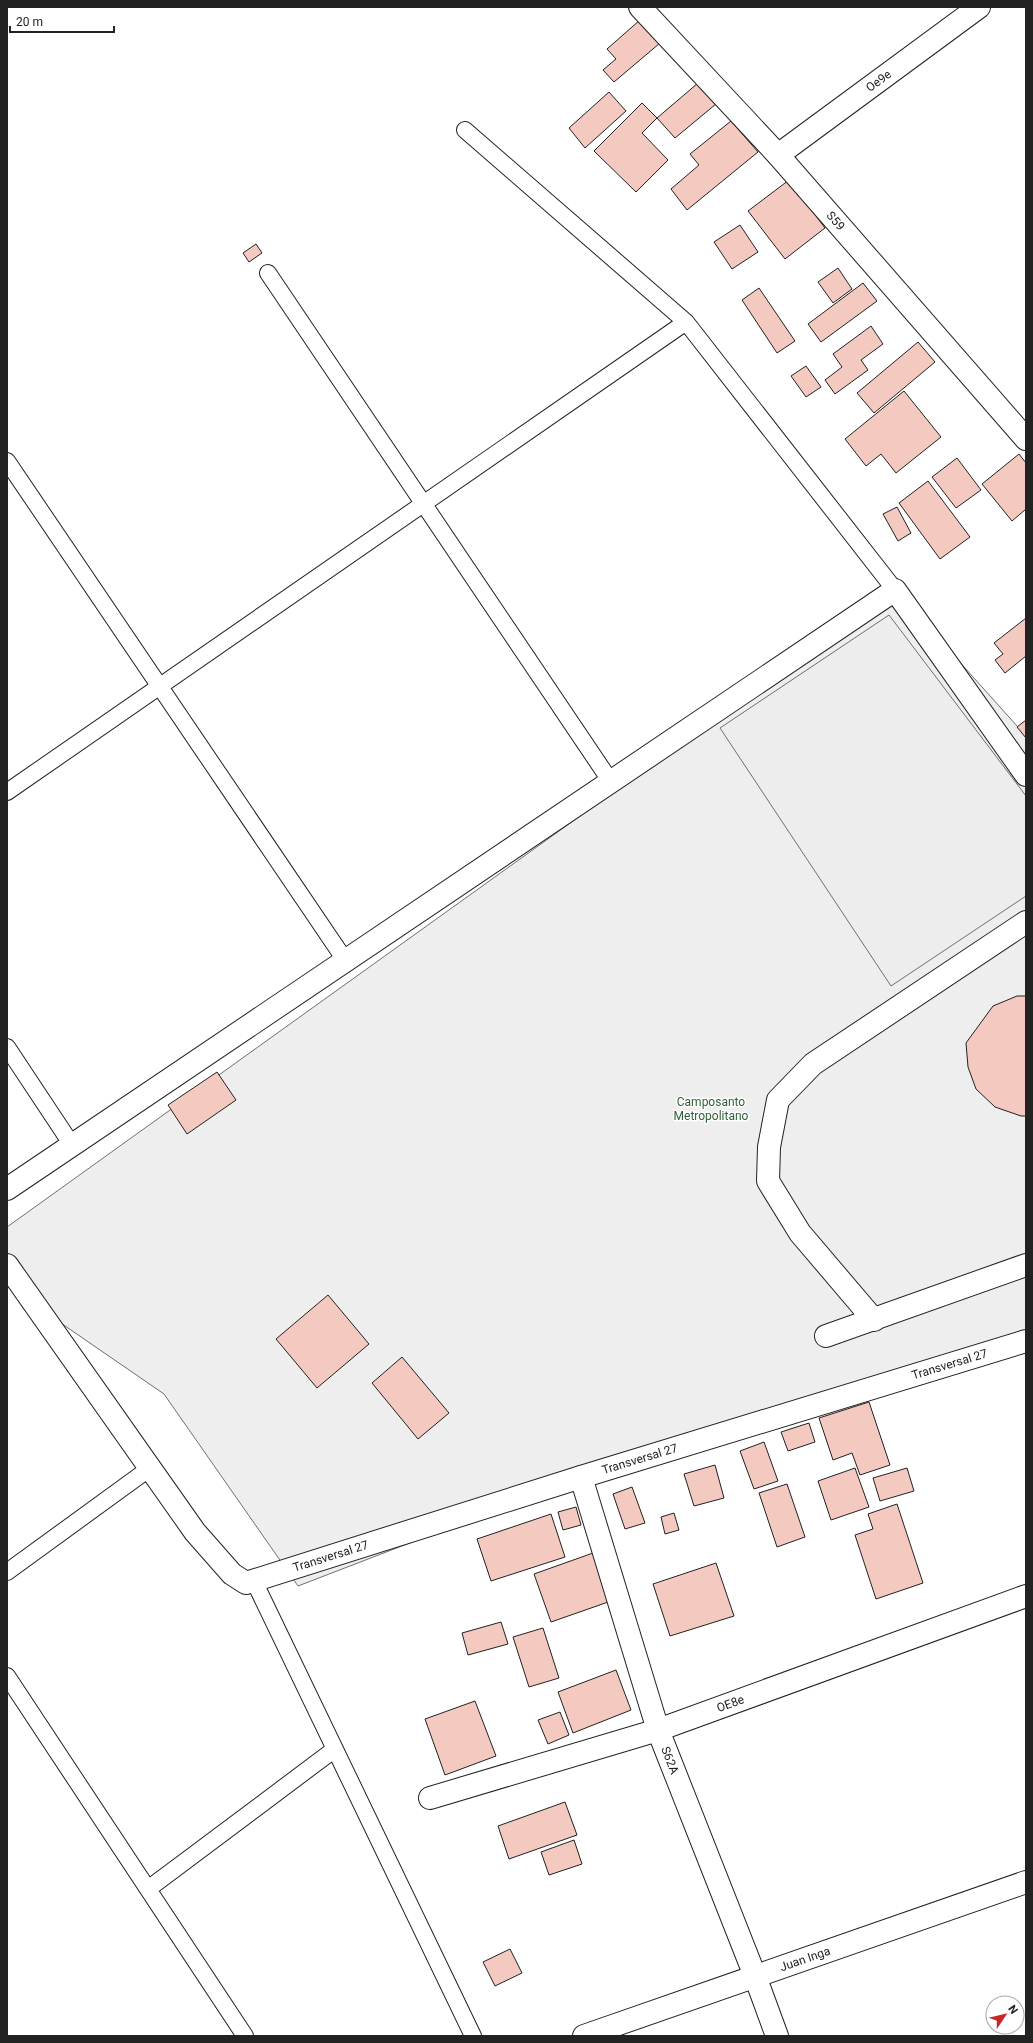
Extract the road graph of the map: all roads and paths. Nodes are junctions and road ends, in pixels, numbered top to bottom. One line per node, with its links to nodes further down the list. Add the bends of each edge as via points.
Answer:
1 (640, 7): 4 (street, S59)
2 (979, 7): 4 (street, Oe9e)
3 (465, 130): 6 (lane)
4 (778, 155): 7 (street, S59)
5 (268, 273): 9 (lane)
6 (686, 322): 9 (lane); 10 (lane)
7 (1026, 439)
8 (7, 461): 11 (lane)
9 (424, 503): 11 (lane); 13 (lane)
10 (894, 590): 12 (street); 13 (street)
11 (159, 687): 14 (lane); 16 (lane)
12 (1026, 775)
13 (611, 782): 16 (street)
14 (7, 792)
15 (1026, 922): 22 (street, via 813,1064 778,1100 769,1147 768,1181 800,1233)
16 (345, 960): 18 (street)
17 (7, 1047): 18 (lane)
18 (72, 1145): 19 (street)
19 (7, 1189)
20 (7, 1265): 25 (street)
21 (1026, 1265): 22 (street)
22 (874, 1320): 23 (street)
23 (826, 1336)
24 (1026, 1341): 26 (street, Transversal 27)
25 (150, 1468): 27 (lane); 28 (street, via 195,1532 232,1574 246,1583)
26 (581, 1477): 28 (street, Transversal 27); 31 (street, S62A)
27 (7, 1572)
28 (254, 1581): 32 (lane)
29 (1026, 1596): 31 (street, OE8e)
30 (7, 1676): 35 (lane)
31 (658, 1730): 33 (street, OE8e); 36 (street, S62A)
32 (335, 1749): 35 (lane); 38 (lane)
33 (430, 1798)
34 (1026, 1882): 36 (street, Juan Inga)
35 (148, 1889): 37 (lane)
36 (755, 1976): 39 (street, Juan Inga); 40 (street, S62A)
37 (245, 2036)
38 (473, 2036)
39 (584, 2036)
40 (777, 2036)

